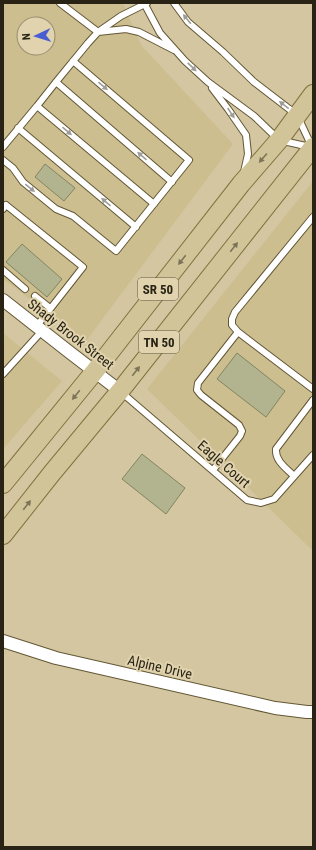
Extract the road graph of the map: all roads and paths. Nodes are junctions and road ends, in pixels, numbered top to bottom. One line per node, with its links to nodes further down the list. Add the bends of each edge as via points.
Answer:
1 (60, 3): 4 (lane)
2 (145, 3): 4 (lane); 5 (lane, via 160,32)
3 (174, 3): 11 (lane, one-way to 3, via 254,82 188,22)
4 (98, 32): 5 (lane, via 126,29 139,32); 6 (lane)
5 (178, 53): 8 (lane, one-way to 8)
6 (73, 61): 7 (lane); 17 (lane, one-way to 17, via 189,160)
7 (56, 82): 10 (lane); 17 (lane, one-way to 7)
8 (208, 82): 13 (lane, via 254,116); 18 (lane, one-way to 18, via 246,135 248,154)
9 (313, 94): 11 (main road, SR 50)
10 (37, 106): 12 (lane); 19 (lane, one-way to 19)
11 (297, 115): 13 (main road, SR 50); 15 (lane)
12 (18, 128): 14 (lane); 22 (lane, one-way to 12)
13 (279, 140): 15 (lane); 18 (main road, SR 50, one-way to 18)
14 (3, 147)
15 (313, 148): 33 (main road, TN 50, one-way to 15)
16 (3, 160): 22 (lane, one-way to 22, via 13,168 23,182 56,209 73,216 116,251)
17 (172, 182): 19 (lane)
18 (241, 184): 30 (main road, SR 50, one-way to 30)
19 (154, 204): 22 (lane)
20 (3, 209): 27 (lane, via 6,205 82,267)
21 (313, 217): 29 (lane, via 235,312 232,325)
22 (136, 227)
23 (3, 270): 24 (lane)
24 (26, 289)
25 (35, 296): 27 (lane)
26 (3, 300): 28 (street, Shady Brook Street)
27 (50, 308): 28 (lane)
28 (39, 329): 30 (street, Shady Brook Street); 31 (lane)
29 (238, 332): 32 (lane); 36 (lane, via 198,383 197,390 201,395 242,430)
30 (95, 371): 33 (street, Shady Brook Street); 38 (main road, SR 50, one-way to 38)
31 (3, 374)
32 (313, 389)
33 (120, 391): 36 (lane, Eagle Court); 39 (main road, TN 50, one-way to 33)
34 (313, 400): 37 (lane, via 276,449 279,461)
35 (313, 455): 37 (lane, Eagle Court)
36 (213, 470): 37 (lane, Eagle Court, via 246,500 261,503 274,499)
37 (294, 476)
38 (3, 484)
39 (3, 535)
40 (3, 641): 41 (street, Alpine Drive, via 56,658 275,708)
41 (313, 712)

